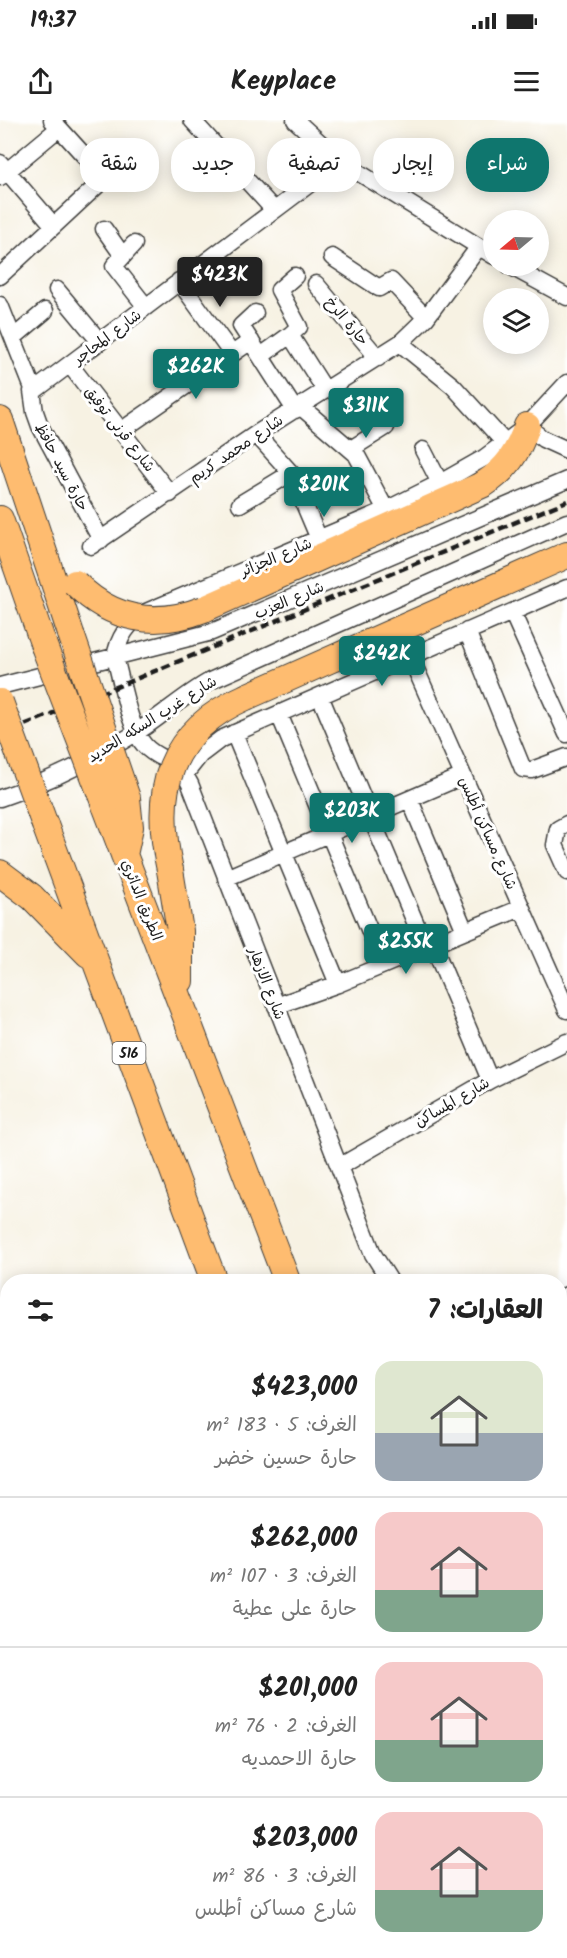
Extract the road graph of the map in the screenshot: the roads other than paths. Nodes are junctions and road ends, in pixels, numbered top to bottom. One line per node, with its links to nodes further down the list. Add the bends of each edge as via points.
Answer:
1 (192, 120): 8 (street)
2 (57, 123): 5 (street); 9 (street, via 102,178)
3 (305, 123): 4 (street)
4 (319, 138)
5 (2, 170): 9 (street)
6 (361, 174): 11 (street)
7 (297, 192): 8 (street, شارع المحاجر)
8 (273, 209): 17 (street, شارع المحاجر)
9 (54, 226): 14 (street)
10 (104, 229): 22 (street, via 128,250 114,266)
11 (478, 248): 12 (street); 25 (street, شارع محمد كريم)
12 (483, 250)
13 (332, 257): 25 (street, via 380,288 391,281)
14 (0, 276)
15 (295, 276): 26 (street, via 279,290 299,327)
16 (528, 276): 20 (street)
17 (179, 281): 22 (street, شارع المحاجر); 31 (street)
18 (316, 284): 33 (street, حارة الرخ)
19 (57, 290): 29 (street)
20 (567, 297)
21 (0, 305): 27 (street)
22 (146, 307): 29 (street, شارع المحاجر)
23 (45, 311): 27 (street)
24 (255, 313): 28 (street, via 241,324)
25 (426, 318): 30 (street, شارع محمد كريم)
26 (290, 335): 32 (street); 36 (street)
27 (12, 339): 37 (street)
28 (251, 341): 31 (street); 32 (street)
29 (99, 342): 34 (street, شارع المحاجر)
30 (400, 343): 33 (street, شارع محمد كريم); 44 (street, via 453,386)
31 (232, 354): 42 (street)
32 (261, 356): 38 (street)
33 (378, 358): 36 (street, شارع محمد كريم)
34 (70, 365): 37 (street, شارع المحاجر); 42 (street, شارع قرنى توفيق)
35 (567, 383): 40 (street, شارع الجزائر)
36 (325, 390): 38 (street, شارع محمد كريم)
37 (32, 391): 58 (street, حارة سيد حافظ, via 34,412)
38 (297, 408): 43 (street, شارع محمد كريم); 45 (street)
39 (0, 420): 57 (highway)
40 (527, 426): 44 (street, شارع الجزائر); 47 (street); 57 (highway, bridge, via 514,456 484,484 187,616 170,620 135,619 102,606 75,583)
41 (386, 427): 45 (street)
42 (122, 430): 51 (street, شارع قرنى توفيق)
43 (256, 434): 48 (street); 51 (street, شارع محمد كريم)
44 (505, 443): 50 (street, شارع الجزائر)
45 (351, 449): 53 (street)
46 (423, 450): 50 (street)
47 (567, 450)
48 (291, 473): 52 (street); 56 (street)
49 (567, 480): 64 (street, شارع العزب, via 243,620 180,642)
50 (440, 483): 53 (street, شارع الجزائر)
51 (170, 494): 58 (street, شارع محمد كريم)
52 (240, 504)
53 (386, 510): 56 (street, شارع الجزائر)
54 (0, 519): 77 (highway, الطريق الدائري, bridge, via 44,646)
55 (567, 522): 69 (street, شارع غرب السكه الحديد, via 210,681 173,703)
56 (319, 539): 64 (street, شارع الجزائر, via 138,617 119,639)
57 (40, 540): 77 (highway, bridge, via 71,634)
58 (96, 543)
59 (567, 555): 91 (highway, bridge, via 231,704 214,714 187,741 169,775 162,813 180,931)
60 (566, 593): 61 (street)
61 (512, 612): 62 (street); 71 (street)
62 (467, 631): 63 (street); 72 (street, via 523,769 532,770)
63 (411, 656): 66 (street); 74 (street, شارع مساكن أطلس)
64 (115, 658): 65 (street, شارع العزب); 69 (street)
65 (0, 686)
66 (320, 696): 68 (street); 78 (street)
67 (0, 702): 88 (highway, 516, bridge)
68 (279, 714): 70 (street); 80 (street)
69 (137, 732): 73 (street, شارع الازهار, via 150,750 172,760); 75 (street, شارع غرب السكه الحديد, via 64,773)
70 (234, 733): 73 (street, via 208,748); 81 (street)
71 (567, 734)
72 (567, 757)
73 (185, 774): 84 (street, شارع الازهار)
74 (463, 776): 76 (street); 85 (street, شارع مساكن أطلس)
75 (0, 798)
76 (410, 800): 78 (street); 86 (street)
77 (116, 802): 91 (highway, الطريق الدائري, via 124,855)
78 (371, 817): 80 (street); 87 (street)
79 (567, 824): 82 (street, via 558,829 555,845)
80 (330, 835): 81 (street); 89 (street)
81 (285, 855): 84 (street); 90 (street)
82 (567, 872)
83 (0, 873): 88 (highway, via 32,897)
84 (226, 878): 92 (street, شارع الازهار)
85 (521, 908): 86 (street); 93 (street, شارع مساكن أطلس)
86 (465, 931): 87 (street)
87 (429, 946): 89 (street); 95 (street)
88 (95, 962): 98 (highway, 516)
89 (384, 965): 90 (street)
90 (338, 984): 92 (street)
91 (179, 993): 99 (highway, الطريق الدائري)
92 (276, 1006): 96 (street, شارع الازهار)
93 (567, 1010)
94 (565, 1047): 95 (street, شارع المساكن)
95 (490, 1080): 96 (street, شارع المساكن)
96 (339, 1167): 97 (street, شارع الازهار)
97 (373, 1254): 100 (street, شارع الازهار); 101 (street, شارع الازهار)
98 (211, 1274)
99 (284, 1274)
100 (377, 1274)
101 (386, 1274)

